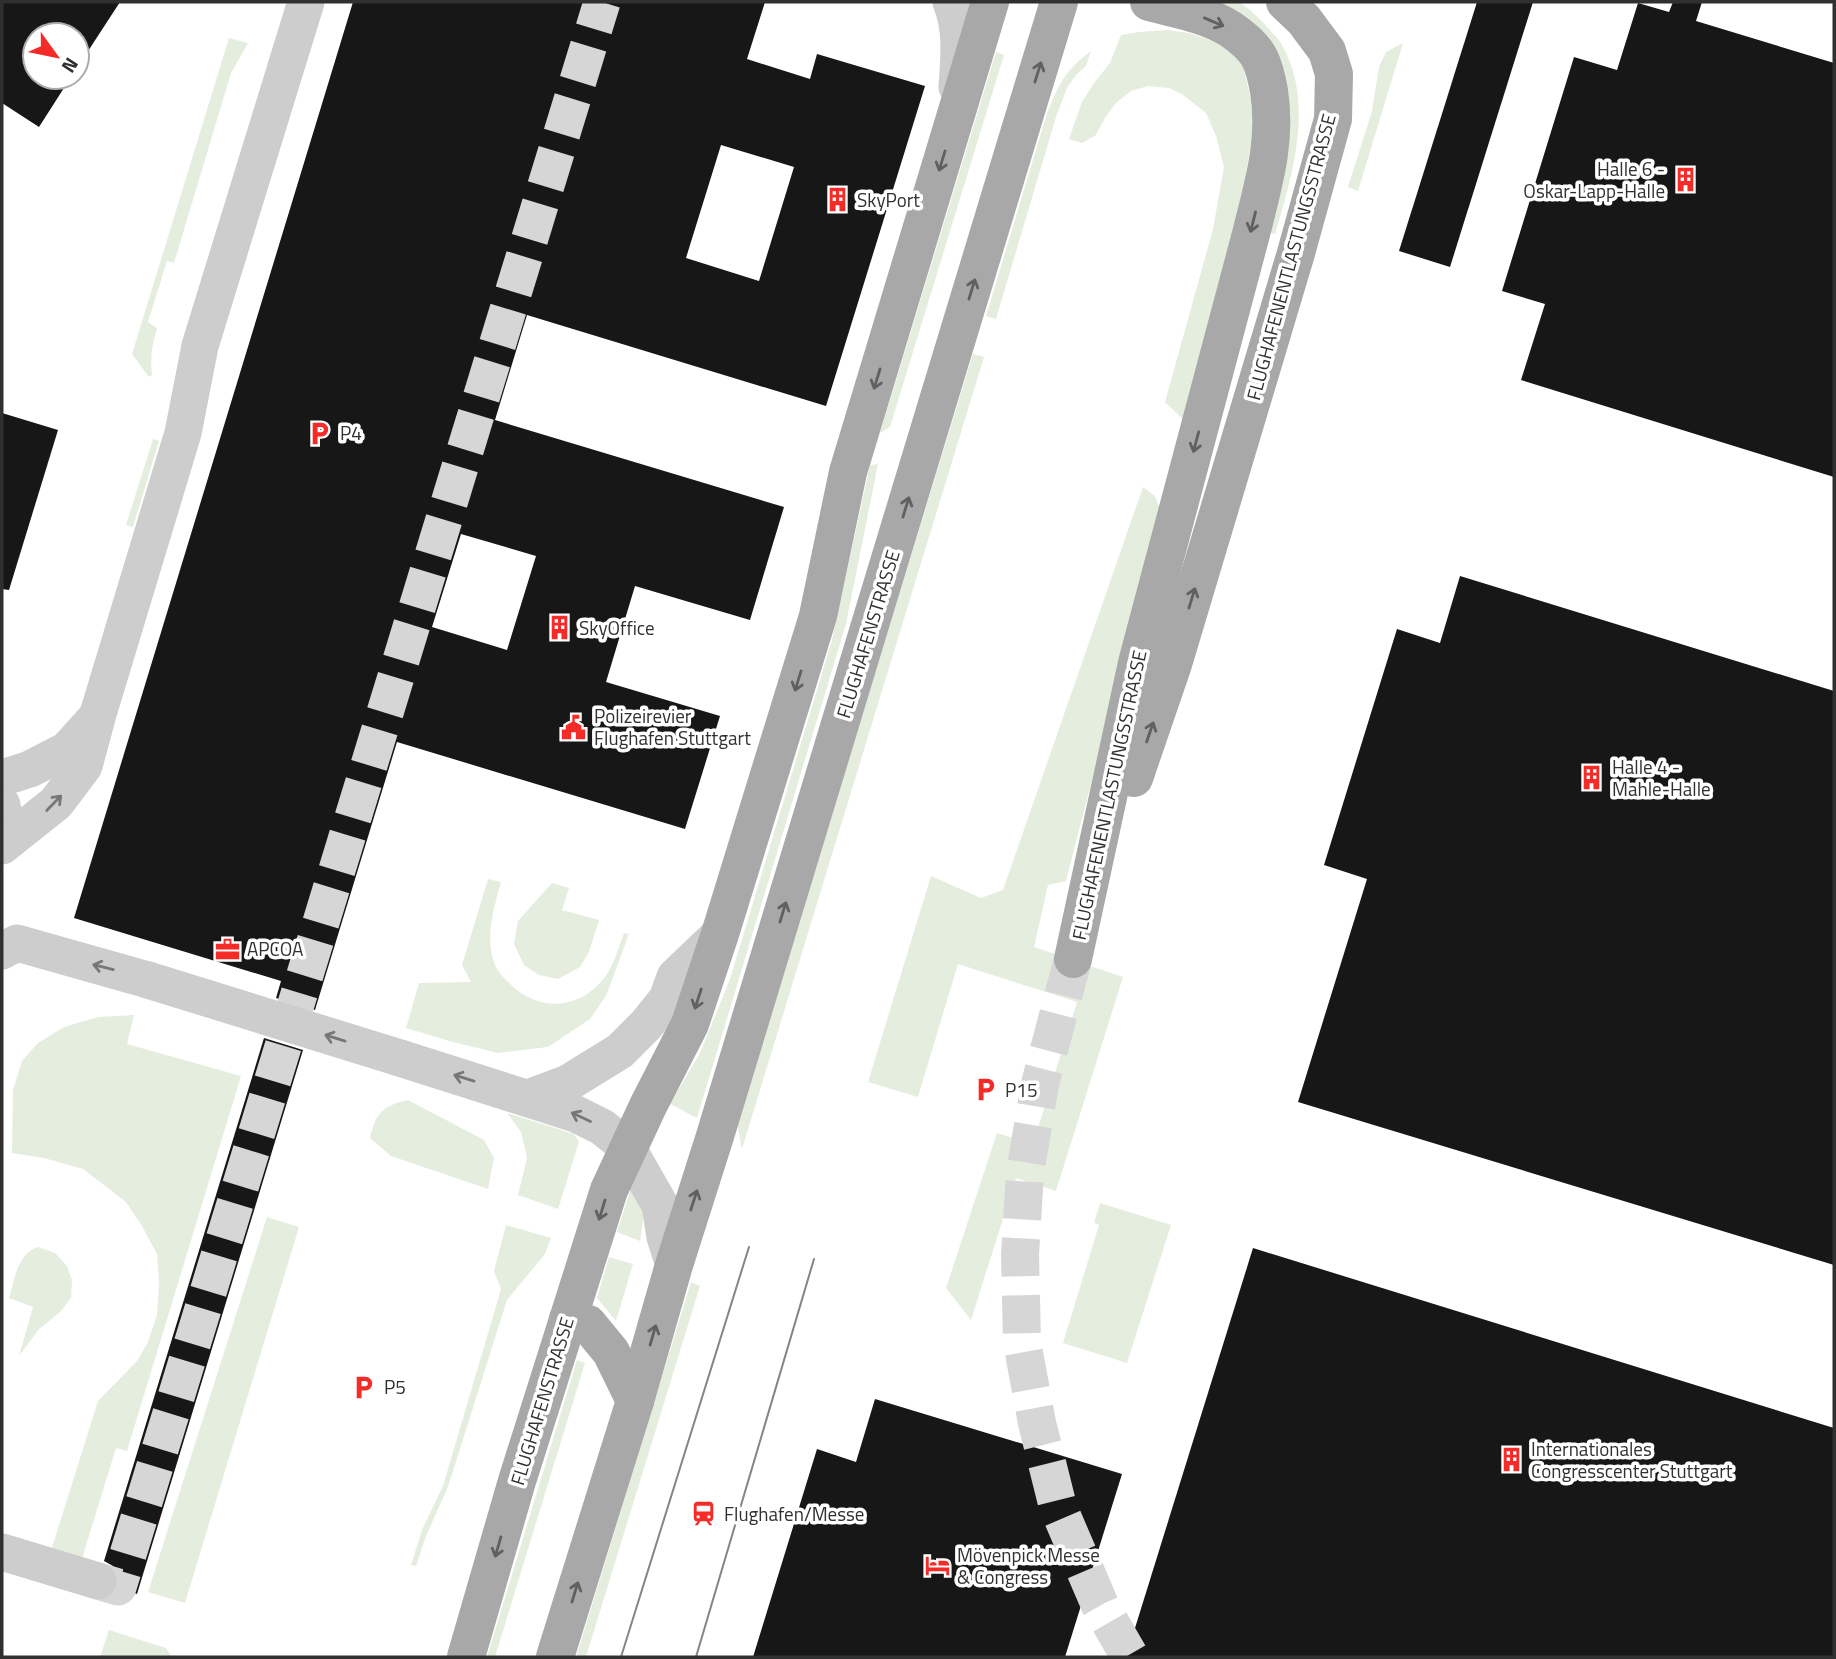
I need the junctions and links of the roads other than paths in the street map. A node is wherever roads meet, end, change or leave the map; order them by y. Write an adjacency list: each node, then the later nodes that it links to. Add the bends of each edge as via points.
1 (306, 2): 10 (street)
2 (324, 2): 10 (street, via 310,46)
3 (951, 2): 11 (street, via 960,46)
4 (990, 2): 11 (main road, FLUGHAFENSTRASSE)
5 (1059, 2): 23 (main road, FLUGHAFENSTRASSE, one-way to 5)
6 (1149, 2): 9 (main road, FLUGHAFENENTLASTUNGSSTRASSE, one-way to 9, via 1211,19 1247,43 1260,58 1267,79 1272,137 1251,234 1138,663 1073,959 1173,664 1296,253 1333,119 1334,74)
7 (1285, 2): 9 (main road, FLUGHAFENENTLASTUNGSSTRASSE)
8 (1324, 2): 9 (main road)
9 (1327, 51)
10 (280, 82): 12 (street, via 200,346 183,433)
11 (955, 115): 17 (main road, FLUGHAFENSTRASSE, one-way to 17, via 848,472 818,616)
12 (97, 717): 13 (street, via 67,750); 16 (street, one-way to 12, via 56,803 84,766)
13 (2, 778)
14 (2, 805): 15 (street)
15 (2, 839)
16 (2, 846)
17 (720, 934): 21 (street, via 675,977 667,999 620,1051 568,1083); 22 (main road, FLUGHAFENSTRASSE, one-way to 22, via 690,1024)
18 (2, 951): 19 (street, via 17,943)
19 (59, 954): 20 (street); 21 (street, one-way to 19, bridge)
20 (2, 978)
21 (528, 1098): 22 (street, one-way to 21, via 576,1114)
22 (627, 1147): 23 (street, via 660,1205); 24 (main road, FLUGHAFENSTRASSE, one-way to 24)
23 (674, 1265): 25 (main road, FLUGHAFENSTRASSE, one-way to 23)
24 (568, 1319): 25 (main road, via 588,1324 611,1352); 28 (main road, FLUGHAFENSTRASSE, one-way to 28)
25 (635, 1401): 29 (main road, FLUGHAFENSTRASSE, one-way to 25)
26 (2, 1552): 27 (street)
27 (98, 1581)
28 (466, 1657)
29 (555, 1657)

